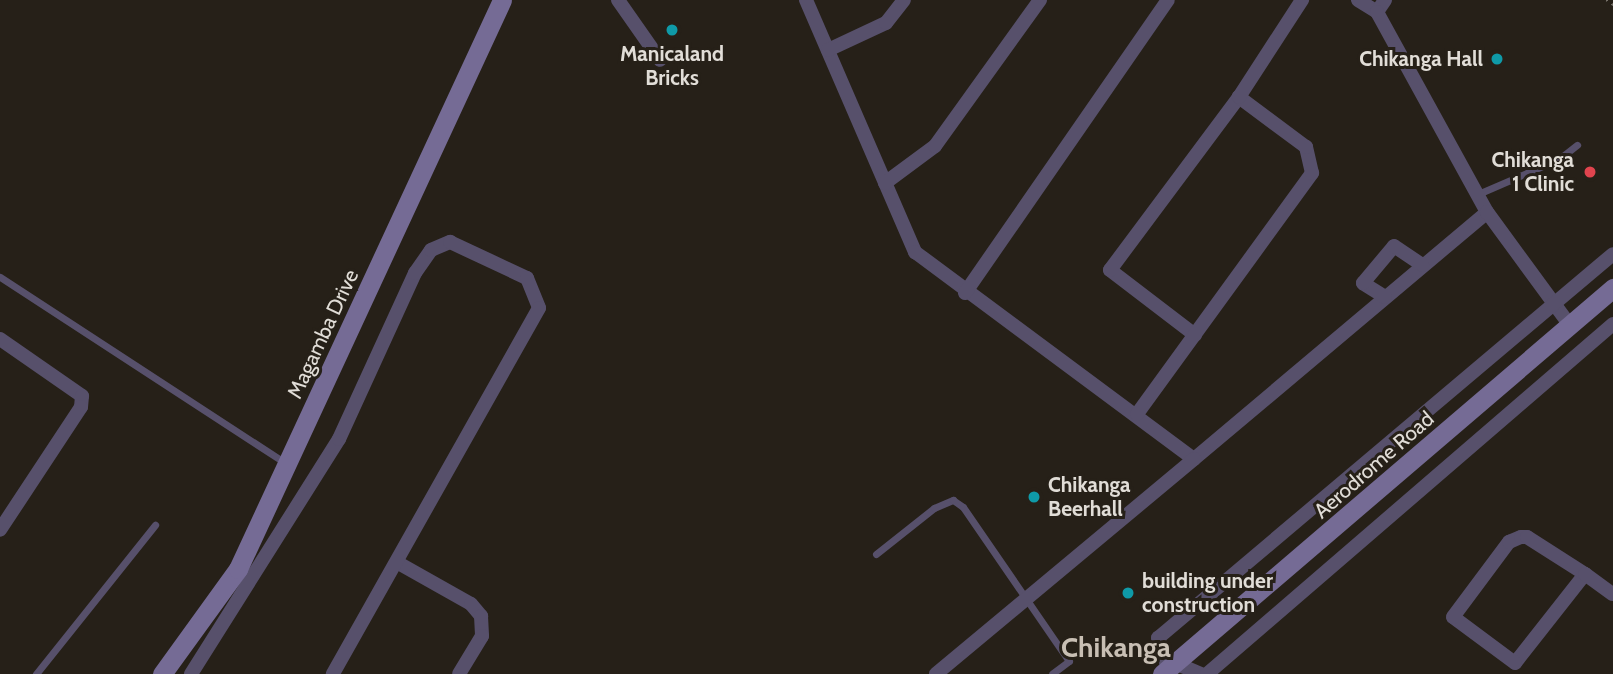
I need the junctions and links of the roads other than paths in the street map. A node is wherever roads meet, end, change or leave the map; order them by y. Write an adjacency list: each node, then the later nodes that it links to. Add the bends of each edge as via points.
1 (502, 0): 30 (street, Magamba Drive)
2 (618, 0): 11 (street)
3 (806, 0): 10 (street)
4 (904, 0): 10 (street, via 886,23)
5 (1040, 0): 14 (street, via 935,146)
6 (1168, 0): 21 (street)
7 (1302, 0): 12 (street)
8 (1358, 0): 9 (street)
9 (1381, 6): 15 (street)
10 (828, 50): 14 (street)
11 (660, 60)
12 (1239, 97): 26 (street, via 1306,148 1312,173); 26 (street, via 1110,270)
13 (1577, 145): 15 (lane, via 1559,159)
14 (885, 183): 21 (street, via 915,253)
15 (1477, 194): 16 (street)
16 (1487, 212): 18 (street); 23 (street)
17 (1613, 254): 23 (street)
18 (1422, 265): 22 (street); 22 (street, via 1394,246 1363,284)
19 (0, 277): 30 (lane)
20 (1613, 288): 24 (street, Aerodrome Road)
21 (965, 293): 28 (street)
22 (1384, 297): 29 (street)
23 (1551, 304): 24 (street); 38 (street, via 1158,638)
24 (1569, 324): 38 (street, Aerodrome Road)
25 (1613, 324): 47 (street)
26 (1195, 335): 28 (street)
27 (0, 339): 32 (street, via 82,396 81,407)
28 (1137, 414): 29 (street)
29 (1194, 459): 37 (street)
30 (289, 465): 40 (street, Magamba Drive, via 238,569)
31 (155, 525): 39 (lane)
32 (0, 530)
33 (876, 554): 37 (lane, via 953,500)
34 (400, 564): 41 (street, via 540,308 527,278 450,242 430,250 415,273 339,439); 42 (street); 43 (street, via 471,604 481,617 482,636)
35 (1585, 574): 35 (street, via 1527,537 1514,538 1453,617 1515,663); 36 (street)
36 (1613, 594)
37 (1026, 600): 44 (street); 45 (lane, via 1069,661)
38 (1168, 668): 46 (street)
39 (36, 674)
40 (162, 674)
41 (191, 674)
42 (334, 674)
43 (459, 674)
44 (936, 674)
45 (1052, 674)
46 (1201, 674)
47 (1207, 674)

